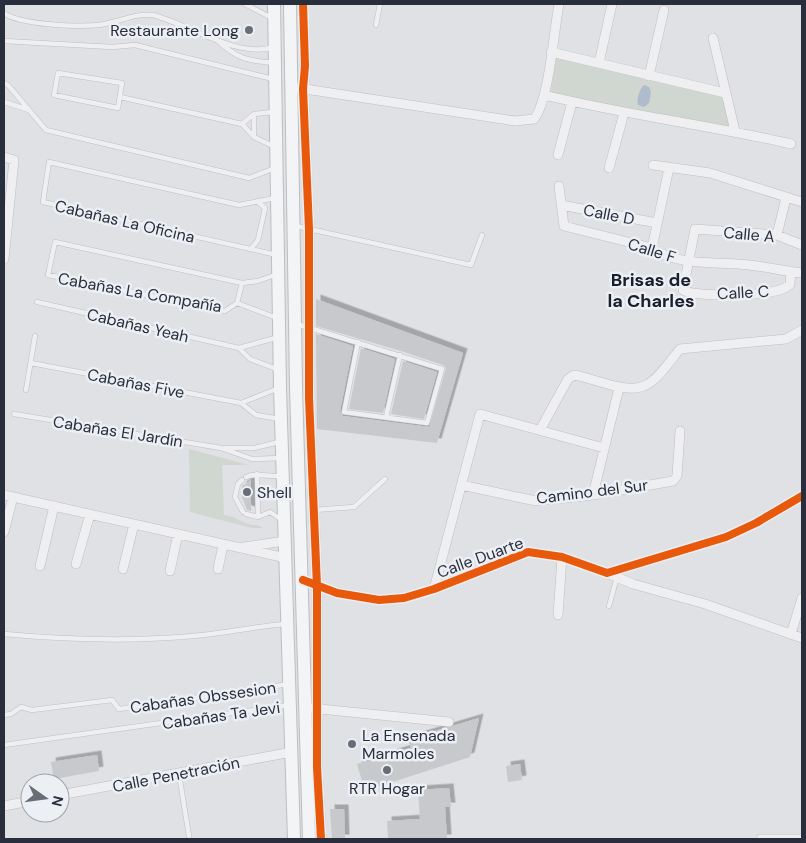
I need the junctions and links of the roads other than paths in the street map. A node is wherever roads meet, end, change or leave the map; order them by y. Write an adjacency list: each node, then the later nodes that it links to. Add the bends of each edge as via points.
1 (245, 4): 10 (lane)
2 (274, 4): 10 (main road)
3 (290, 4): 22 (main road)
4 (303, 4): 22 (street, via 305,66)
5 (380, 4): 11 (lane)
6 (559, 4): 16 (street)
7 (612, 4): 18 (street)
8 (664, 10): 19 (street)
9 (4, 13): 13 (lane, via 27,22 94,25 153,15)
10 (275, 19): 15 (main road)
11 (376, 25)
12 (713, 38): 23 (street)
13 (216, 39): 15 (lane, via 262,51); 17 (lane, via 232,54 258,62)
14 (4, 41): 20 (lane, via 112,48 136,45)
15 (275, 47): 17 (main road)
16 (551, 52): 18 (street); 24 (street)
17 (276, 63): 20 (main road)
18 (600, 63): 19 (street)
19 (649, 76): 23 (street)
20 (276, 80): 29 (main road)
21 (4, 83): 28 (lane)
22 (298, 88): 24 (street, via 516,121 534,119 540,112); 50 (main road); 51 (street)
23 (725, 93): 33 (street)
24 (544, 95): 27 (street)
25 (120, 97): 25 (lane, via 122,83 58,73 54,95 118,108); 32 (lane)
26 (4, 102): 28 (lane)
27 (572, 102): 31 (street); 37 (street)
28 (30, 110): 40 (lane, via 46,130 249,178)
29 (277, 112): 30 (lane); 36 (main road)
30 (254, 114): 32 (lane); 34 (lane)
31 (624, 114): 33 (street); 41 (street)
32 (242, 124): 34 (lane)
33 (735, 131): 35 (street)
34 (254, 137): 36 (lane)
35 (791, 144)
36 (278, 148): 40 (main road)
37 (558, 155)
38 (4, 157): 58 (street, via 14,160)
39 (653, 165): 42 (street)
40 (278, 166): 44 (main road)
41 (609, 168)
42 (669, 168): 45 (street, via 710,173); 49 (street)
43 (558, 186): 48 (street)
44 (279, 197): 47 (lane, Cabañas La Oficina); 57 (main road)
45 (786, 198): 46 (street); 53 (street)
46 (802, 202)
47 (259, 203): 56 (lane, via 265,208 258,240); 56 (lane, Cabañas La Oficina, via 239,206 49,162 43,202)
48 (561, 205): 49 (street, Calle D); 55 (street, Calle F, via 564,226)
49 (657, 223): 55 (street)
50 (295, 226): 51 (lane); 67 (main road)
51 (309, 229): 52 (lane, via 471,265); 68 (street)
52 (482, 235)
53 (777, 235): 54 (street, Calle A); 59 (street, Calle A, via 695,230)
54 (802, 245)
55 (652, 248): 59 (street, Calle F, via 659,253)
56 (251, 249): 57 (lane, Cabañas La Oficina)
57 (279, 256): 62 (main road)
58 (4, 259)
59 (688, 260): 60 (street, Calle F); 60 (street, Calle C, via 682,290 713,294 783,290 790,284)
60 (791, 271): 61 (street, Calle F)
61 (802, 272)
62 (279, 274): 63 (lane, Cabañas La Compañía); 66 (main road)
63 (242, 283): 65 (lane); 65 (lane, Cabañas La Compañía, via 55,242 48,275 224,311)
64 (37, 302): 73 (lane, Cabañas Yeah)
65 (237, 303): 66 (lane, Cabañas La Compañía)
66 (280, 320): 71 (main road)
67 (295, 323): 68 (lane); 126 (main road)
68 (308, 327): 72 (lane); 107 (street)
69 (802, 330): 78 (street, via 786,339 680,349 664,370 644,386)
70 (36, 336): 75 (lane)
71 (280, 337): 73 (lane, Cabañas Yeah); 76 (main road)
72 (358, 342): 74 (lane); 82 (lane, via 344,412)
73 (239, 348): 76 (lane, Cabañas Yeah, via 250,359)
74 (400, 355): 82 (lane); 82 (lane, via 442,369 427,423)
75 (31, 363): 79 (lane); 80 (lane, Cabañas Five)
76 (280, 370): 77 (main road)
77 (280, 388): 80 (lane); 83 (main road)
78 (619, 388): 84 (street, via 574,375 568,379); 88 (street)
79 (26, 390)
80 (241, 403): 83 (lane, Cabañas Five, via 256,415)
81 (14, 414): 87 (lane, Cabañas El Jardín)
82 (386, 417)
83 (282, 419): 86 (main road)
84 (540, 430): 88 (street); 93 (street, via 480,414)
85 (680, 431): 97 (street, Camino del Sur, via 675,479)
86 (282, 442): 87 (lane, Cabañas El Jardín, via 254,448); 89 (main road)
87 (221, 448): 89 (lane, Cabañas El Jardín, via 252,458)
88 (604, 448): 97 (street)
89 (283, 458): 91 (main road)
90 (257, 474): 91 (lane, via 267,477); 94 (lane); 102 (lane, via 244,478)
91 (284, 475): 110 (main road)
92 (385, 479): 107 (lane, via 354,507)
93 (461, 485): 97 (street, Camino del Sur, via 536,501); 128 (street)
94 (257, 486): 95 (lane); 99 (lane)
95 (251, 487)
96 (4, 495): 101 (street)
97 (593, 495)
98 (251, 496): 99 (lane)
99 (258, 496): 104 (lane)
100 (802, 496): 124 (street, via 726,537)
101 (13, 497): 105 (street); 112 (street)
102 (235, 497): 103 (lane); 109 (lane, via 244,513)
103 (242, 497)
104 (258, 505): 106 (lane); 109 (lane)
105 (54, 506): 108 (street); 120 (street)
106 (251, 506)
107 (312, 510): 127 (street)
108 (90, 514): 111 (street); 119 (street)
109 (258, 517): 110 (lane, via 270,512)
110 (285, 522): 114 (main road)
111 (134, 524): 113 (street); 121 (street)
112 (4, 532)
113 (178, 534): 115 (street); 123 (street)
114 (285, 541): 116 (street); 117 (main road)
115 (223, 545): 116 (street); 122 (street)
116 (238, 548): 117 (street)
117 (286, 558): 132 (main road)
118 (562, 558): 124 (street, Calle Duarte); 128 (street, Calle Duarte, via 528,552); 131 (street)
119 (76, 564)
120 (40, 566)
121 (123, 569)
122 (218, 569)
123 (170, 571)
124 (607, 573): 125 (street, Calle Duarte)
125 (617, 577): 130 (lane); 134 (street, Calle Duarte)
126 (303, 580): 127 (street, Calle Duarte); 138 (main road)
127 (317, 586): 128 (street, Calle Duarte, via 379,600 404,598); 138 (street)
128 (434, 589)
129 (802, 598): 134 (street)
130 (609, 606)
131 (558, 615)
132 (288, 624): 133 (lane, via 203,635 136,638); 136 (main road)
133 (4, 634)
134 (791, 634): 135 (street, Calle Duarte)
135 (802, 638)
136 (290, 684): 137 (main road); 139 (lane, Cabañas Obssesion, via 119,709 112,700 32,710 21,707)
137 (291, 705): 141 (lane, Cabañas Ta Jevi); 142 (main road)
138 (312, 708): 140 (street); 149 (main road); 150 (street)
139 (4, 715)
140 (449, 722)
141 (4, 745)
142 (292, 752): 143 (street, Calle Penetración); 148 (main road)
143 (180, 774): 144 (street, Calle Penetración); 147 (lane)
144 (70, 794)
145 (20, 803): 146 (street)
146 (4, 806)
147 (188, 836)
148 (294, 839)
149 (309, 839)
150 (320, 839)
151 (761, 839): 152 (street)
152 (802, 839)

